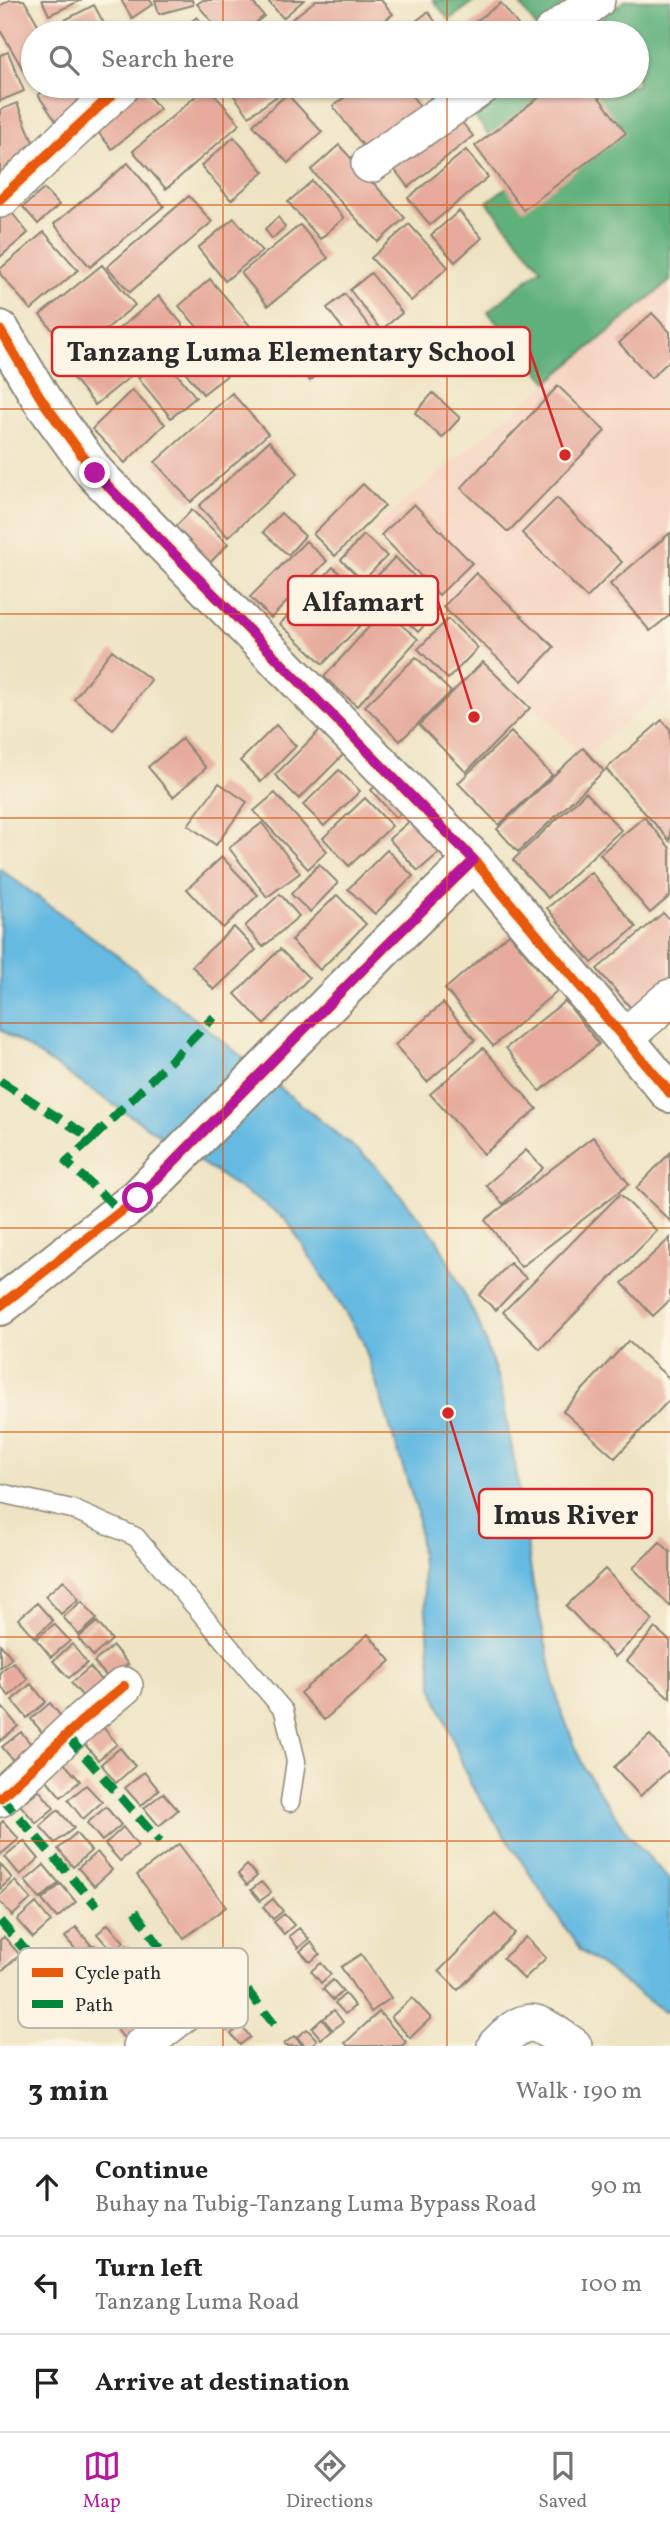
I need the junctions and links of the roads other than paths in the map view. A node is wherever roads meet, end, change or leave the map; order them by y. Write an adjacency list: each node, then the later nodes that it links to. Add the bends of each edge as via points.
1 (596, 0): 2 (street)
2 (568, 21)
3 (108, 98): 6 (street)
4 (465, 98): 5 (street)
5 (370, 164)
6 (0, 199)
7 (0, 330): 8 (street, via 42,400 95,473)
8 (474, 860): 10 (street); 12 (street, via 122,1212)
9 (670, 998): 10 (street)
10 (624, 1038): 11 (street)
11 (670, 1093)
12 (0, 1306)
13 (0, 1493): 16 (lane, via 72,1509 136,1537 285,1711 296,1760)
14 (124, 1686): 15 (street)
15 (0, 1798)
16 (290, 1802)
17 (165, 2028): 18 (street)
18 (142, 2046)
19 (496, 2046): 20 (street, via 525,2022 539,2024)
20 (573, 2046)

